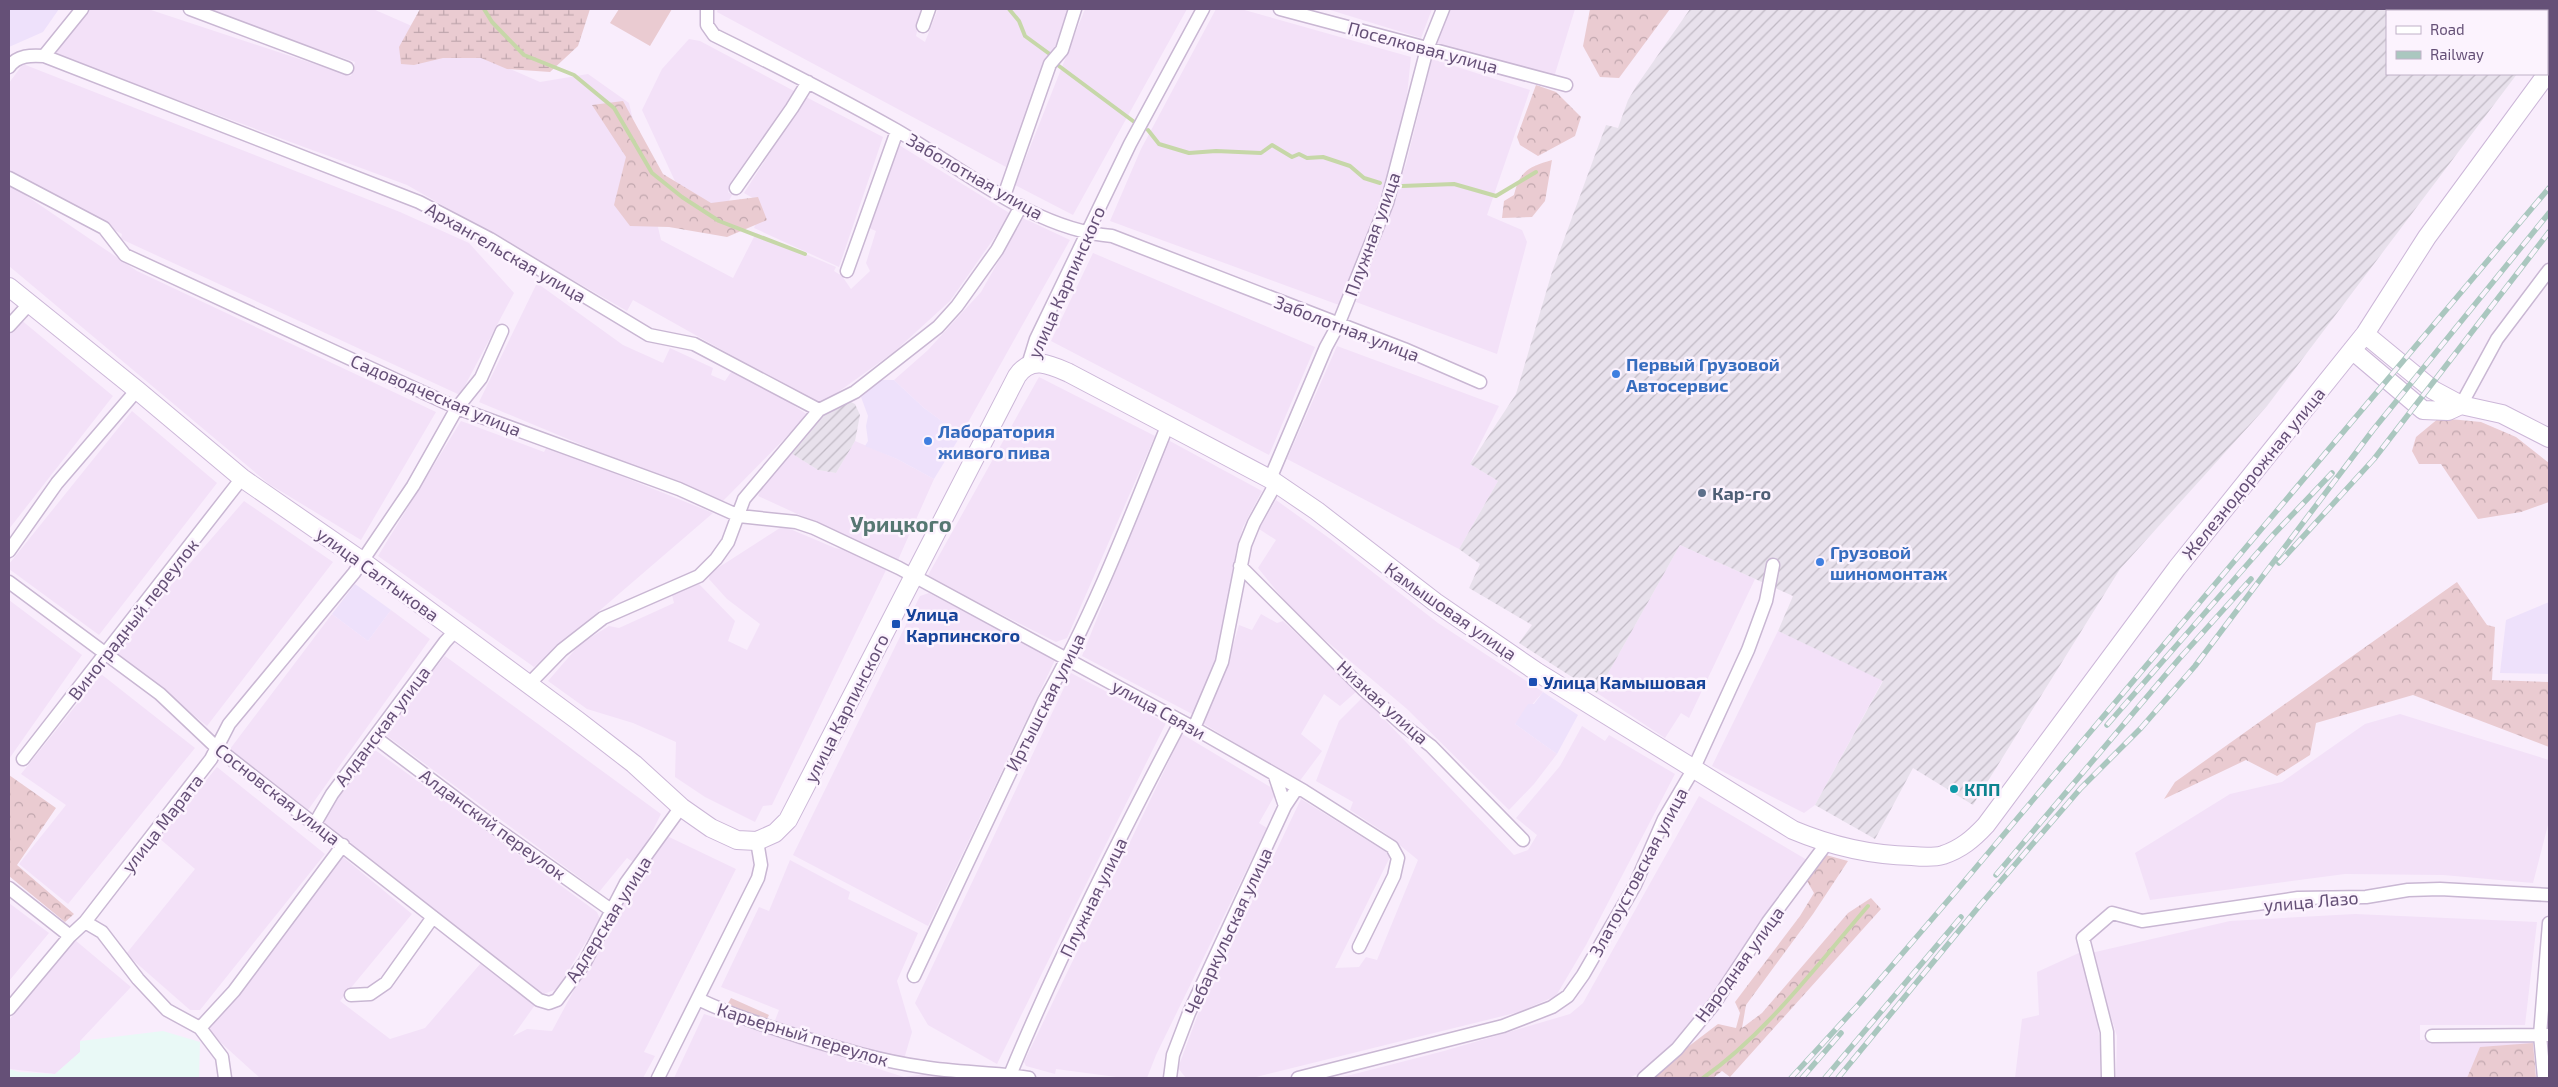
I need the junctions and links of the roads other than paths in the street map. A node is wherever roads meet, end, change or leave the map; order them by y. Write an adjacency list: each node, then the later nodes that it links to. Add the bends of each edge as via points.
1 (82, 9): 12 (street)
2 (190, 9): 14 (street)
3 (707, 9): 16 (street, Заболотная улица, via 707,25 714,35)
4 (929, 9): 10 (street)
5 (1075, 9): 21 (street, via 1062,50 1050,64)
6 (1203, 9): 23 (street, улица Карпинского, via 1130,144)
7 (1280, 9): 9 (street, Поселковая улица)
8 (1443, 9): 11 (street, Плужная улица)
9 (1318, 14): 11 (street, Поселковая улица)
10 (923, 26)
11 (1427, 49): 17 (street, Поселковая улица); 28 (street, Плужная улица, via 1387,203)
12 (44, 56): 13 (street, via 29,55 12,62); 38 (street, Архангельская улица, via 419,202 490,238 648,335 694,344)
13 (9, 67)
14 (347, 68)
15 (2546, 75): 31 (main road, Железнодорожная улица, via 2427,237)
16 (808, 82): 18 (street, Заболотная улица); 20 (street)
17 (1566, 85)
18 (897, 130): 21 (street, Заболотная улица); 25 (street)
19 (9, 178): 37 (street, Садоводческая улица, via 104,228 125,255)
20 (736, 188)
21 (1004, 196): 22 (street, Заболотная улица)
22 (1021, 206): 23 (street, Заболотная улица); 38 (street, via 997,250 938,327 855,392)
23 (1087, 234): 28 (street, Заболотная улица, via 1112,236); 33 (street, улица Карпинского, via 1036,339)
24 (2549, 270): 36 (street, via 2497,339)
25 (847, 271)
26 (9, 287): 27 (main road, улица Салтыкова)
27 (30, 303): 29 (street); 35 (main road, улица Салтыкова)
28 (1338, 325): 34 (street, Заболотная улица); 42 (street, Плужная улица, via 1326,347)
29 (9, 326)
30 (502, 331): 37 (street, улица Марата, via 480,378)
31 (2365, 334): 32 (main road, Железнодорожная улица); 36 (main road, via 2433,390)
32 (2352, 350): 36 (main road, via 2423,410 2448,411); 69 (main road, Железнодорожная улица, via 2177,568 1986,825 1962,847)
33 (1028, 364): 39 (main road, Камышовая улица, via 1040,362 1051,365); 48 (main road, улица Карпинского, via 1017,376)
34 (1480, 382)
35 (137, 390): 41 (main road, улица Салтыкова); 44 (street, via 57,483)
36 (2461, 405): 40 (main road, via 2502,414)
37 (457, 408): 43 (street, Садоводческая улица, via 679,489); 45 (street, улица Марата, via 413,486)
38 (819, 410): 43 (street, via 744,499)
39 (1168, 424): 42 (main road, Камышовая улица); 52 (street, Иртышская улица, via 1097,598)
40 (2549, 438)
41 (242, 478): 45 (main road, улица Салтыкова); 51 (street, Виноградный переулок)
42 (1273, 481): 47 (street, Плужная улица, via 1254,523); 59 (main road, Камышовая улица, via 1484,636)
43 (738, 516): 48 (street, Садоводческая улица, via 796,522 814,528); 53 (street, via 728,542 699,576 604,618 562,650)
44 (9, 551)
45 (362, 561): 50 (main road, улица Салтыкова); 57 (street, улица Марата, via 229,724)
46 (1773, 565): 59 (street, Златоустовская улица, via 1766,601 1748,650)
47 (1240, 566): 55 (street, Плужная улица, via 1228,641); 65 (street, Низкая улица, via 1364,690 1431,746)
48 (913, 576): 52 (street, улица Связи); 66 (main road, улица Карпинского, via 793,812 782,828)
49 (9, 582): 51 (street, Сосновская улица)
50 (455, 631): 53 (main road, улица Салтыкова); 56 (street, Алданская улица)
51 (106, 656): 57 (street, Сосновская улица, via 160,694); 58 (street, Виноградный переулок)
52 (1068, 658): 54 (street, улица Связи); 78 (street, Иртышская улица, via 1044,701)
53 (528, 685): 63 (main road, улица Салтыкова, via 634,764)
54 (1181, 721): 55 (street, улица Связи); 86 (street, Плужная улица, via 1030,1026)
55 (1194, 728): 60 (street, улица Связи)
56 (376, 738): 64 (street, Алданская улица, via 332,794); 72 (street, Алданский переулок)
57 (217, 748): 64 (street, Сосновская улица); 74 (street, улица Марата, via 212,760)
58 (23, 760)
59 (1693, 770): 67 (main road, Камышовая улица, via 1793,830); 91 (street, Златоустовская улица, via 1664,819 1635,885 1568,996 1552,1008 1503,1026)
60 (1275, 776): 61 (street, улица Связи); 62 (street)
61 (1297, 788): 62 (street, Чебаркульская улица); 77 (street, улица Связи, via 1384,840 1397,854 1394,876)
62 (1286, 806): 90 (street, Чебаркульская улица, via 1189,1013 1173,1055)
63 (681, 807): 66 (main road, улица Салтыкова, via 720,833); 72 (street, Адлерская улица)
64 (314, 825): 68 (street, Сосновская улица)
65 (1523, 840)
66 (757, 842): 80 (street, via 761,865 758,878)
67 (1827, 843): 69 (main road, Камышовая улица, via 1894,856); 92 (street, Народная улица, via 1768,922 1714,1004 1678,1050)
68 (343, 845): 73 (street, Сосновская улица); 83 (street, via 234,991)
69 (1938, 856)
70 (9, 888): 76 (street)
71 (2549, 895): 93 (street, улица Лазо, via 2440,889 2366,897 2298,898 2142,921 2112,913 2083,938 2106,1032)
72 (610, 910): 81 (street, Адлерская улица, via 585,962 557,1000)
73 (433, 917): 79 (street, via 386,983 370,994); 81 (street, Сосновская улица, via 539,1000)
74 (85, 922): 76 (street, улица Марата); 83 (street, via 102,932 132,973 166,1010)
75 (2549, 923): 84 (street)
76 (70, 936): 82 (street, улица Марата)
77 (1359, 947)
78 (914, 976)
79 (351, 995)
80 (698, 999): 86 (street, Карьерный переулок, via 780,1031 870,1058 924,1068); 88 (street)
81 (549, 1003)
82 (9, 1009)
83 (200, 1028): 87 (street, via 222,1057)
84 (2545, 1035): 85 (street); 94 (street)
85 (2432, 1036)
86 (1010, 1075): 89 (street, Карьерный переулок)
87 (225, 1078)
88 (658, 1078)
89 (1029, 1078)
90 (1170, 1078)
91 (1298, 1078)
92 (1644, 1078)
93 (2108, 1078)
94 (2544, 1078)

